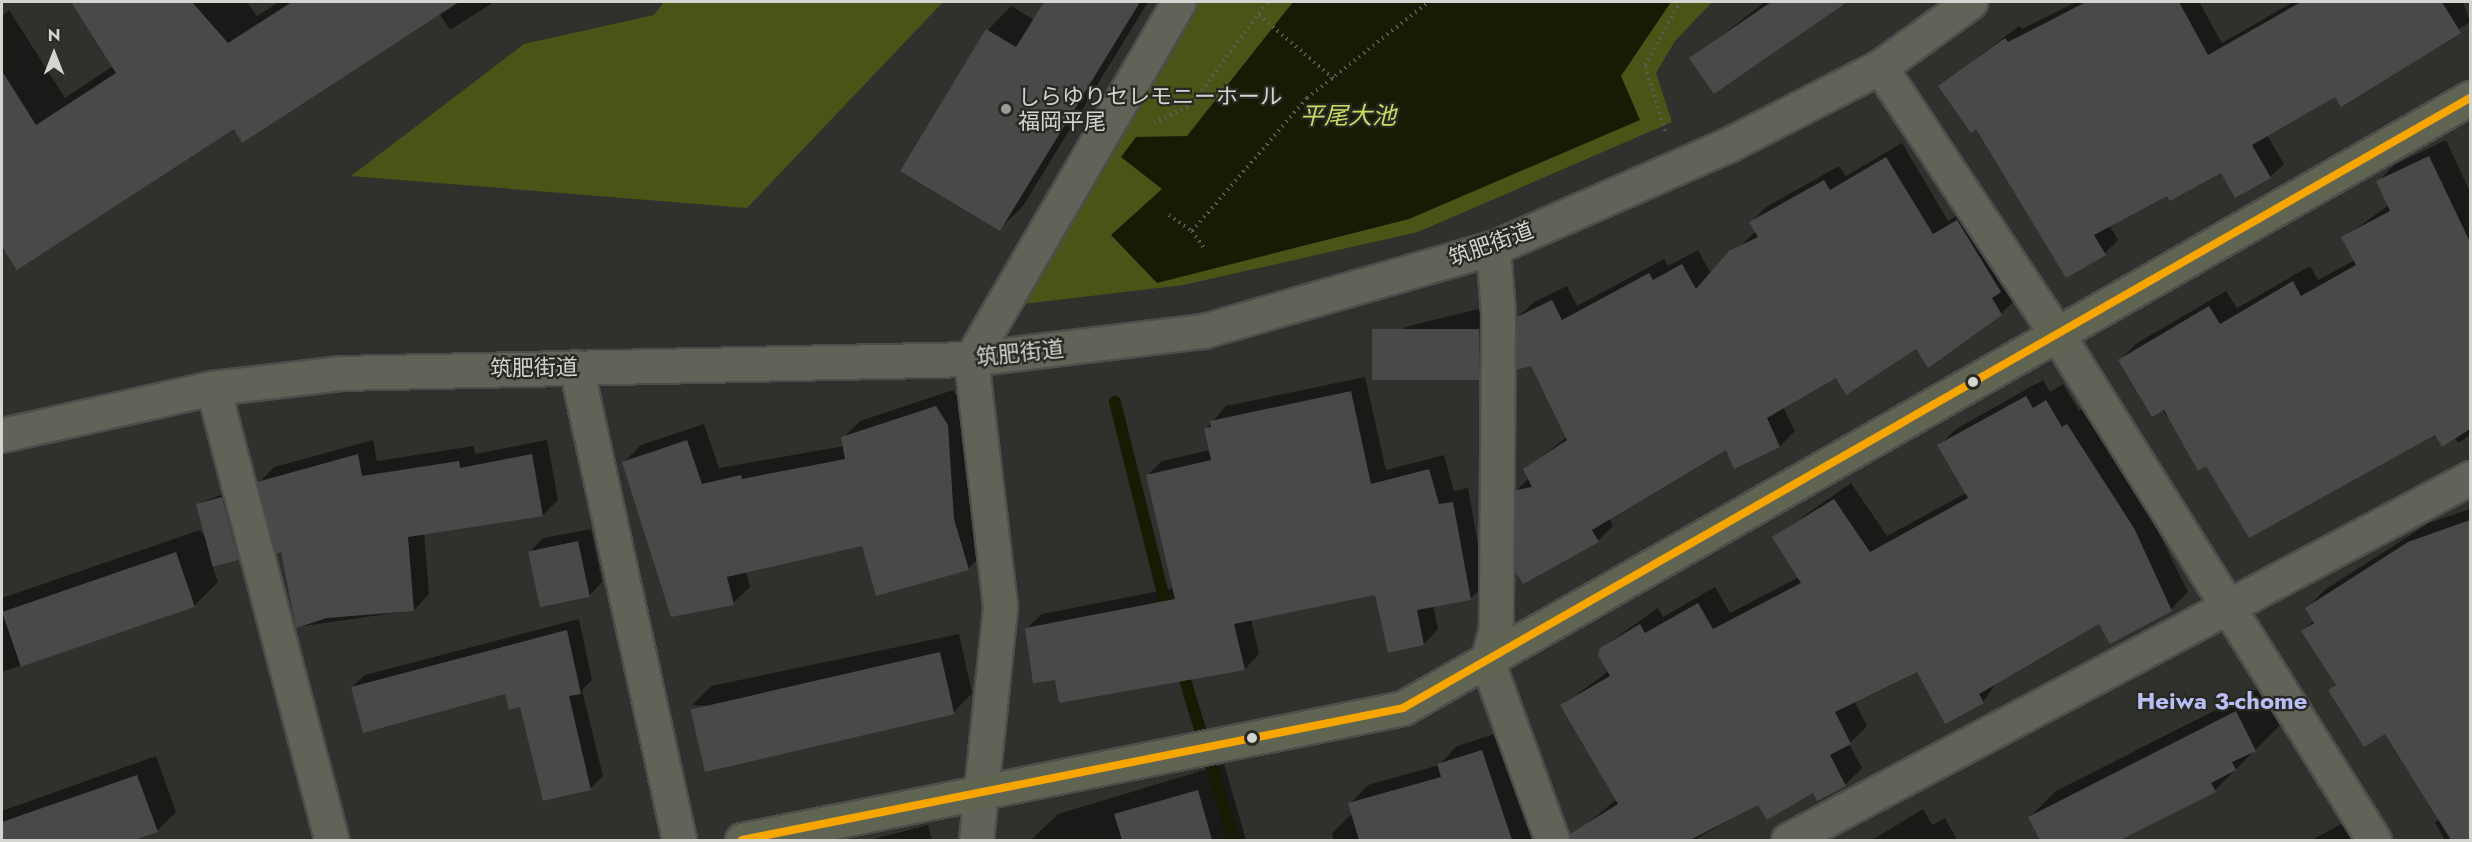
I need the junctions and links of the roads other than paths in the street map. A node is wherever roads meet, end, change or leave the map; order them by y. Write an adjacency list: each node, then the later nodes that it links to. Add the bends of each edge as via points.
1 (1179, 2): 7 (street)
2 (1970, 2): 3 (street, 筑肥街道)
3 (1880, 67): 5 (street, 筑肥街道, via 1728,145); 6 (street)
4 (2470, 98): 6 (main road)
5 (1493, 248): 7 (street, 筑肥街道, via 1203,332); 13 (street, 筑肥街道, via 1498,313 1496,629)
6 (2057, 334): 12 (street); 13 (main road)
7 (971, 359): 8 (street, 筑肥街道); 14 (street, via 1000,606)
8 (576, 367): 9 (street, 筑肥街道, via 340,373); 16 (street)
9 (213, 388): 10 (street, 筑肥街道); 15 (street)
10 (2, 435)
11 (2470, 478): 12 (street)
12 (2227, 604): 20 (street); 21 (street)
13 (1487, 661): 14 (main road, via 1403,708); 19 (street)
14 (982, 789): 17 (main road); 18 (street)
15 (332, 840)
16 (679, 840)
17 (742, 840)
18 (976, 840)
19 (1552, 840)
20 (1788, 840)
21 (2374, 840)

